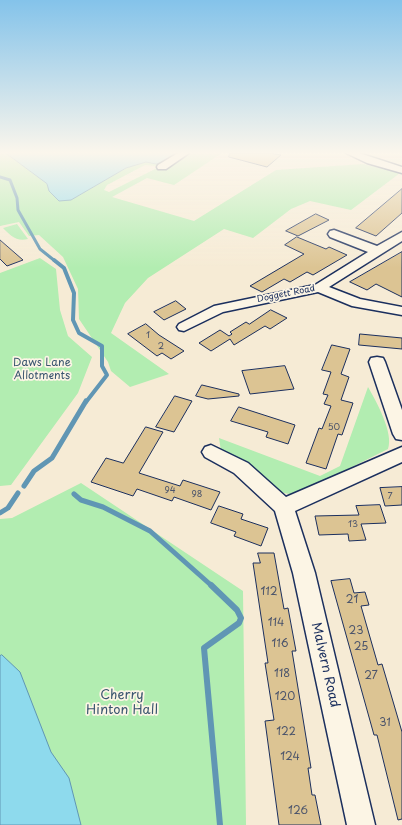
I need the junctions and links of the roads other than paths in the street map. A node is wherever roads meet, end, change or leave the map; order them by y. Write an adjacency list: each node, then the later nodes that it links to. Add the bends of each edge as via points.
1 (334, 234): 3 (street)
2 (402, 236): 3 (street, Doggett Road)
3 (377, 251): 4 (street, Doggett Road)
4 (319, 288): 5 (street, via 357,303); 6 (street, Doggett Road, via 219,309)
5 (402, 311)
6 (184, 327)
7 (377, 362): 8 (street)
8 (402, 434)
9 (211, 452): 11 (street, via 241,468)
10 (402, 454): 11 (street)
11 (284, 507): 12 (street, Malvern Road, via 302,564)
12 (361, 825)

